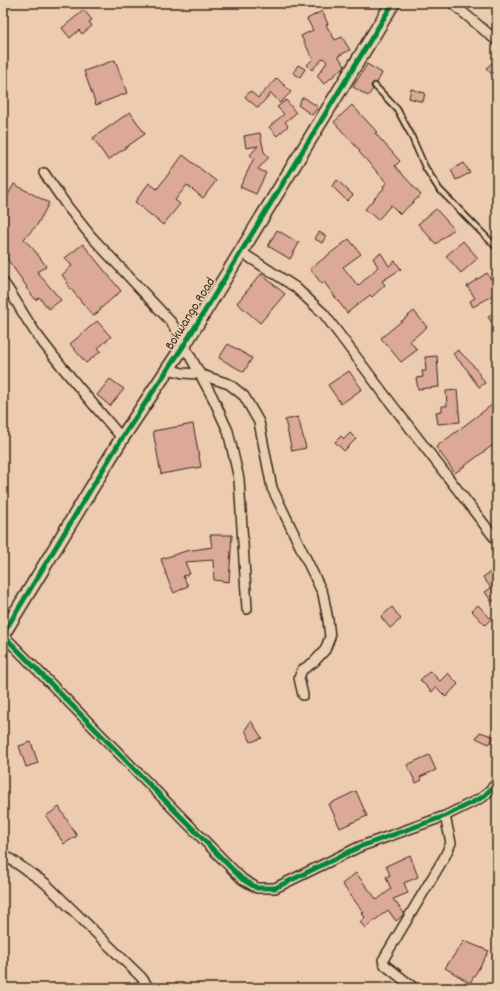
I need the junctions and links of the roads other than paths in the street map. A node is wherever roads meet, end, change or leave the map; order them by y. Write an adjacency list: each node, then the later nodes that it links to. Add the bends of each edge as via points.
1 (393, 3): 7 (street, Bokwango Road, via 355,70)
2 (452, 3): 3 (street)
3 (497, 41)
4 (375, 86): 6 (lane, via 397,109 425,167 439,189)
5 (44, 173): 9 (street, via 90,235 170,322)
6 (497, 248)
7 (240, 252): 9 (street, Bokwango Road); 13 (street, via 294,288 324,314)
8 (3, 282): 12 (street, via 37,334)
9 (184, 345): 10 (street, Bokwango Road); 11 (street)
10 (168, 369): 11 (street); 12 (street, Bokwango Road)
11 (199, 374): 14 (street, via 228,431 239,479); 16 (street, via 229,384 244,396 259,422 272,488 323,594 330,637 326,650 302,670 299,678)
12 (122, 438): 15 (street, Bokwango Road)
13 (497, 540)
14 (247, 609)
15 (3, 635): 18 (street, via 242,879 257,888 275,888 359,848)
16 (303, 696)
17 (497, 784): 18 (street, via 483,796)
18 (445, 816): 21 (street, via 451,843 383,960)
19 (3, 854): 20 (street, via 45,883 142,978)
20 (149, 988)
21 (414, 988)

